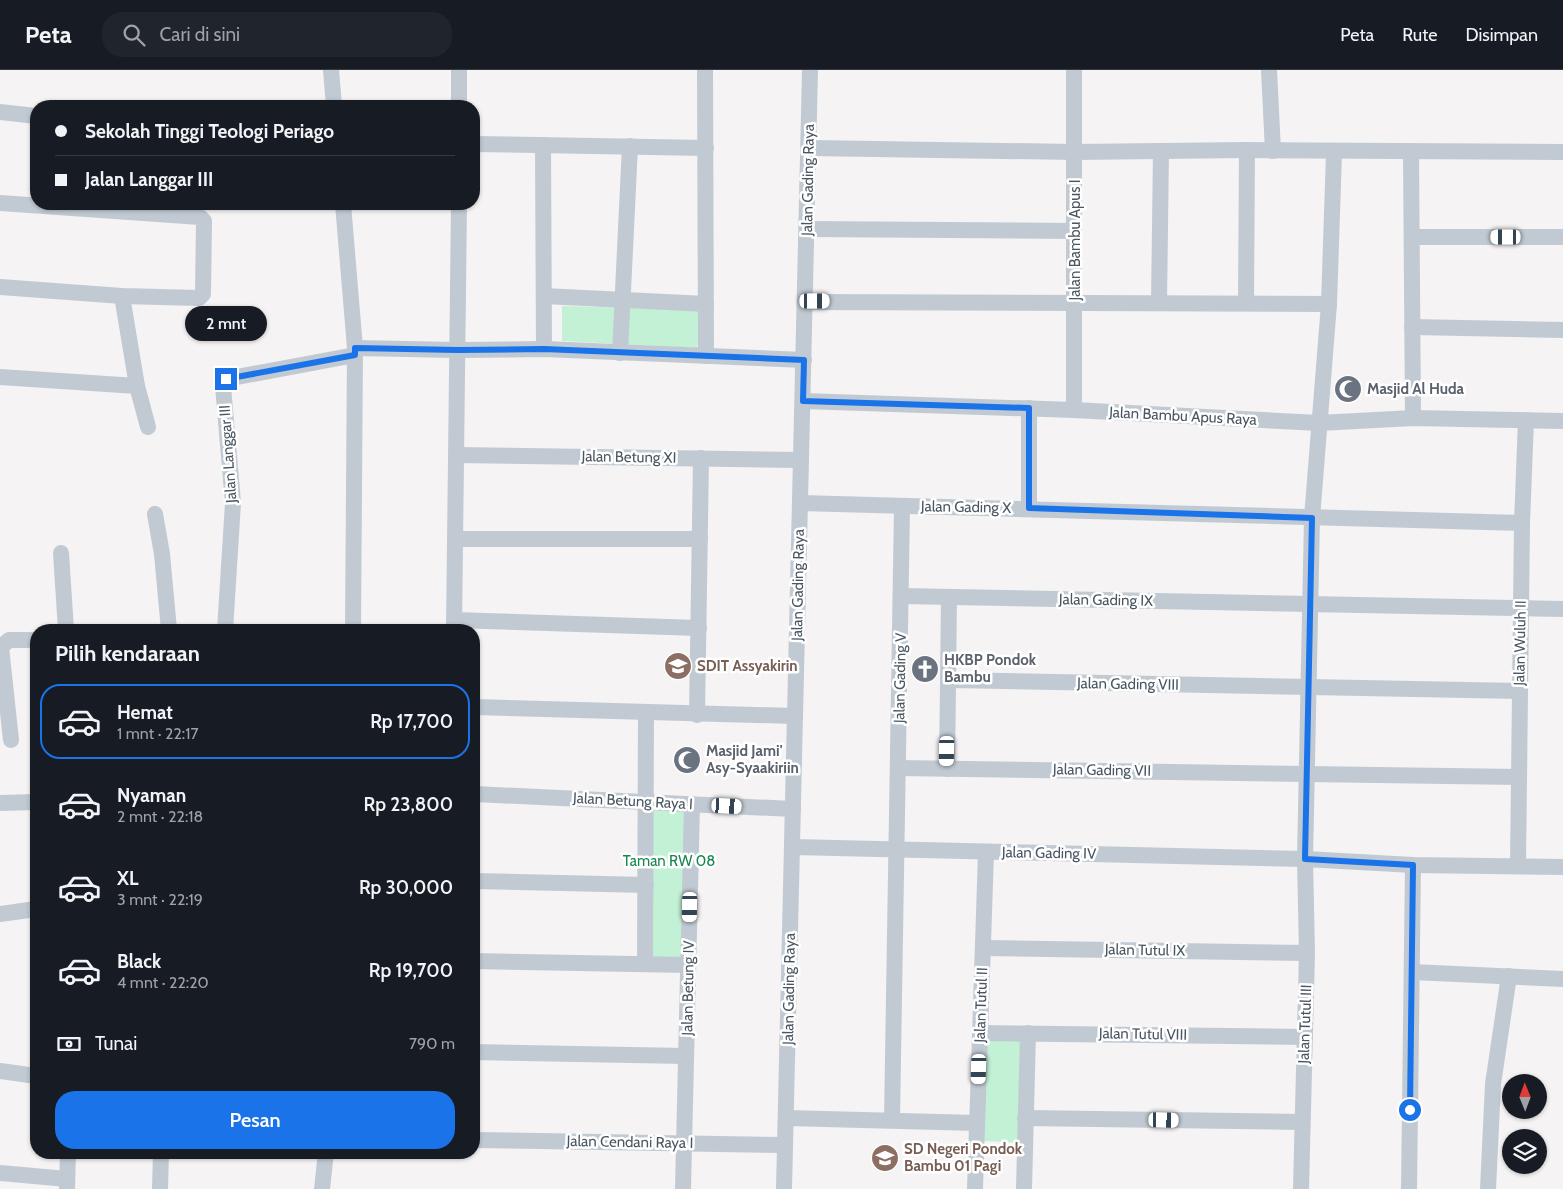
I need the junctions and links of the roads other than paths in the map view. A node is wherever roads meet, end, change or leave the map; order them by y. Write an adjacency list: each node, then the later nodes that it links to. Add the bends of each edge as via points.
1 (331, 70): 7 (street)
2 (459, 70): 8 (street)
3 (705, 70): 14 (street)
4 (810, 70): 15 (street, Jalan Gading Raya)
5 (1074, 70): 18 (street, Jalan Bambu Apus I)
6 (1269, 70): 17 (street)
7 (334, 100)
8 (459, 100)
9 (0, 112): 10 (street)
10 (30, 115)
11 (480, 144): 12 (street)
12 (543, 145): 13 (street); 34 (street)
13 (630, 146): 14 (street); 35 (street)
14 (706, 148): 40 (street)
15 (808, 148): 18 (street); 28 (street, Jalan Gading Raya)
16 (1247, 150): 17 (street); 19 (street); 39 (street)
17 (1273, 151): 21 (street)
18 (1075, 152): 19 (street); 29 (street, Jalan Bambu Apus I)
19 (1161, 152): 38 (street)
20 (1563, 152): 22 (street)
21 (1334, 153): 22 (street); 41 (street, Jalan Tutul III)
22 (1411, 153): 30 (street)
23 (0, 203): 24 (street)
24 (30, 205)
25 (89, 210): 33 (street, via 203,219 202,296)
26 (343, 210): 46 (street)
27 (459, 210): 45 (street)
28 (807, 229): 29 (street); 36 (street, Jalan Gading Raya)
29 (1074, 231): 37 (street, Jalan Bambu Apus I)
30 (1412, 237): 31 (street); 42 (street)
31 (1563, 238)
32 (0, 286): 33 (street)
33 (122, 296): 51 (street)
34 (544, 296): 35 (street); 44 (street)
35 (623, 299): 40 (street); 47 (street)
36 (805, 302): 37 (street); 49 (street, Jalan Gading Raya)
37 (1074, 302): 38 (street); 54 (street, Jalan Bambu Apus I)
38 (1159, 303): 39 (street)
39 (1246, 303): 41 (street)
40 (706, 304): 48 (street)
41 (1329, 304): 58 (street, Jalan Tutul III)
42 (1412, 327): 43 (street); 55 (street)
43 (1563, 330)
44 (544, 349): 45 (street); 47 (street)
45 (458, 350): 46 (street); 60 (street)
46 (355, 352): 79 (street, Jalan Langgar III, via 226,379 223,386 233,503); 80 (street)
47 (620, 353): 48 (street)
48 (706, 356): 49 (street)
49 (804, 360): 52 (street, Jalan Gading Raya)
50 (0, 377): 51 (street)
51 (137, 386): 59 (street)
52 (803, 401): 53 (street, Jalan Bambu Apus Raya); 62 (street, Jalan Gading Raya)
53 (1029, 408): 54 (street, Jalan Bambu Apus Raya); 65 (street)
54 (1074, 410): 58 (street, Jalan Bambu Apus Raya)
55 (1414, 418): 56 (street, Jalan Bambu Apus Raya); 58 (street, Jalan Bambu Apus Raya)
56 (1526, 420): 57 (street, Jalan Bambu Apus Raya); 68 (street, Jalan Wuluh II)
57 (1563, 422)
58 (1319, 423): 67 (street, Jalan Tutul III)
59 (148, 427)
60 (456, 455): 61 (street, Jalan Betung XI); 69 (street)
61 (701, 458): 62 (street, Jalan Betung XI); 70 (street)
62 (801, 460): 63 (street, Jalan Gading Raya)
63 (800, 503): 64 (street, Jalan Gading X); 91 (street, Jalan Gading Raya)
64 (902, 506): 65 (street, Jalan Gading X); 72 (street, Jalan Gading V)
65 (1029, 508): 67 (street, Jalan Gading X)
66 (155, 514): 78 (street)
67 (1312, 518): 68 (street, Jalan Gading X); 74 (street, Jalan Tutul III)
68 (1522, 523): 75 (street, Jalan Wuluh II)
69 (455, 539): 70 (street); 81 (street)
70 (700, 539): 83 (street)
71 (60, 553): 77 (street)
72 (901, 596): 73 (street, Jalan Gading IX); 93 (street, Jalan Gading V)
73 (950, 597): 74 (street, Jalan Gading IX); 85 (street)
74 (1310, 604): 75 (street, Jalan Gading IX); 86 (street, Jalan Tutul III)
75 (1521, 608): 76 (street, Jalan Gading IX); 87 (street, Jalan Wuluh II)
76 (1563, 610)
77 (66, 624)
78 (168, 624)
79 (225, 624)
80 (353, 624)
81 (454, 624)
82 (480, 625): 83 (street)
83 (699, 628): 90 (street)
84 (30, 640): 92 (street, via 8,640 1,647)
85 (948, 680): 86 (street, Jalan Gading VIII); 94 (street)
86 (1308, 688): 87 (street, Jalan Gading VIII); 95 (street, Jalan Tutul III)
87 (1520, 691): 96 (street, Jalan Wuluh II)
88 (480, 707): 89 (street)
89 (646, 713): 90 (street); 98 (street)
90 (697, 715): 91 (street)
91 (795, 716): 102 (street, Jalan Gading Raya)
92 (10, 740)
93 (898, 768): 94 (street, Jalan Gading VII); 104 (street, Jalan Gading V)
94 (947, 769): 95 (street, Jalan Gading VII)
95 (1306, 773): 96 (street, Jalan Gading VII); 106 (street, Jalan Tutul III)
96 (1519, 776): 108 (street, Jalan Wuluh II)
97 (480, 794): 98 (street, Jalan Betung Raya I)
98 (647, 801): 101 (street, Jalan Betung Raya I); 111 (street)
99 (30, 802): 100 (street)
100 (0, 803)
101 (692, 804): 102 (street, Jalan Betung Raya I); 118 (street, Jalan Betung IV)
102 (793, 809): 103 (street, Jalan Gading Raya)
103 (793, 847): 104 (street, Jalan Gading IV); 129 (street, Jalan Gading Raya)
104 (896, 849): 105 (street, Jalan Gading IV); 131 (street, Jalan Gading V)
105 (986, 852): 106 (street, Jalan Gading IV); 114 (street, Jalan Tutul II)
106 (1305, 859): 107 (street, Jalan Gading IV); 115 (street, Jalan Tutul III)
107 (1413, 865): 108 (street, Jalan Gading IV); 119 (street)
108 (1518, 865): 109 (street, Jalan Gading IV)
109 (1563, 867)
110 (480, 881): 111 (street)
111 (646, 885): 117 (street)
112 (30, 910): 113 (street)
113 (0, 914)
114 (984, 948): 115 (street, Jalan Tutul IX); 122 (street, Jalan Tutul II)
115 (1307, 953): 124 (street, Jalan Tutul III)
116 (480, 961): 117 (street)
117 (645, 964): 118 (street)
118 (688, 965): 126 (street, Jalan Betung IV)
119 (1412, 972): 120 (street); 149 (street)
120 (1510, 976): 121 (street); 150 (street, via 1493,1084)
121 (1563, 979)
122 (980, 1033): 123 (street, Jalan Tutul VIII); 133 (street, Jalan Tutul II)
123 (1028, 1033): 124 (street, Jalan Tutul VIII); 130 (street)
124 (1305, 1037): 132 (street, Jalan Tutul III)
125 (480, 1052): 126 (street)
126 (686, 1056): 135 (street, Jalan Betung IV)
127 (0, 1072): 128 (street)
128 (30, 1075)
129 (786, 1118): 131 (street); 136 (street, Jalan Gading Raya)
130 (1025, 1118): 132 (street); 147 (street)
131 (892, 1120): 133 (street)
132 (1302, 1122): 148 (street, Jalan Tutul III)
133 (977, 1123): 146 (street, Jalan Tutul II)
134 (480, 1140): 135 (street, Jalan Cendani Raya I)
135 (684, 1143): 136 (street, Jalan Cendani Raya I); 144 (street, Jalan Betung IV)
136 (785, 1145): 145 (street, Jalan Gading Raya)
137 (68, 1159): 141 (street)
138 (162, 1159): 142 (street)
139 (325, 1159): 143 (street)
140 (0, 1173): 141 (street)
141 (67, 1184)
142 (160, 1189)
143 (322, 1189)
144 (683, 1189)
145 (784, 1189)
146 (975, 1189)
147 (1024, 1189)
148 (1301, 1189)
149 (1409, 1189)
150 (1488, 1189)

